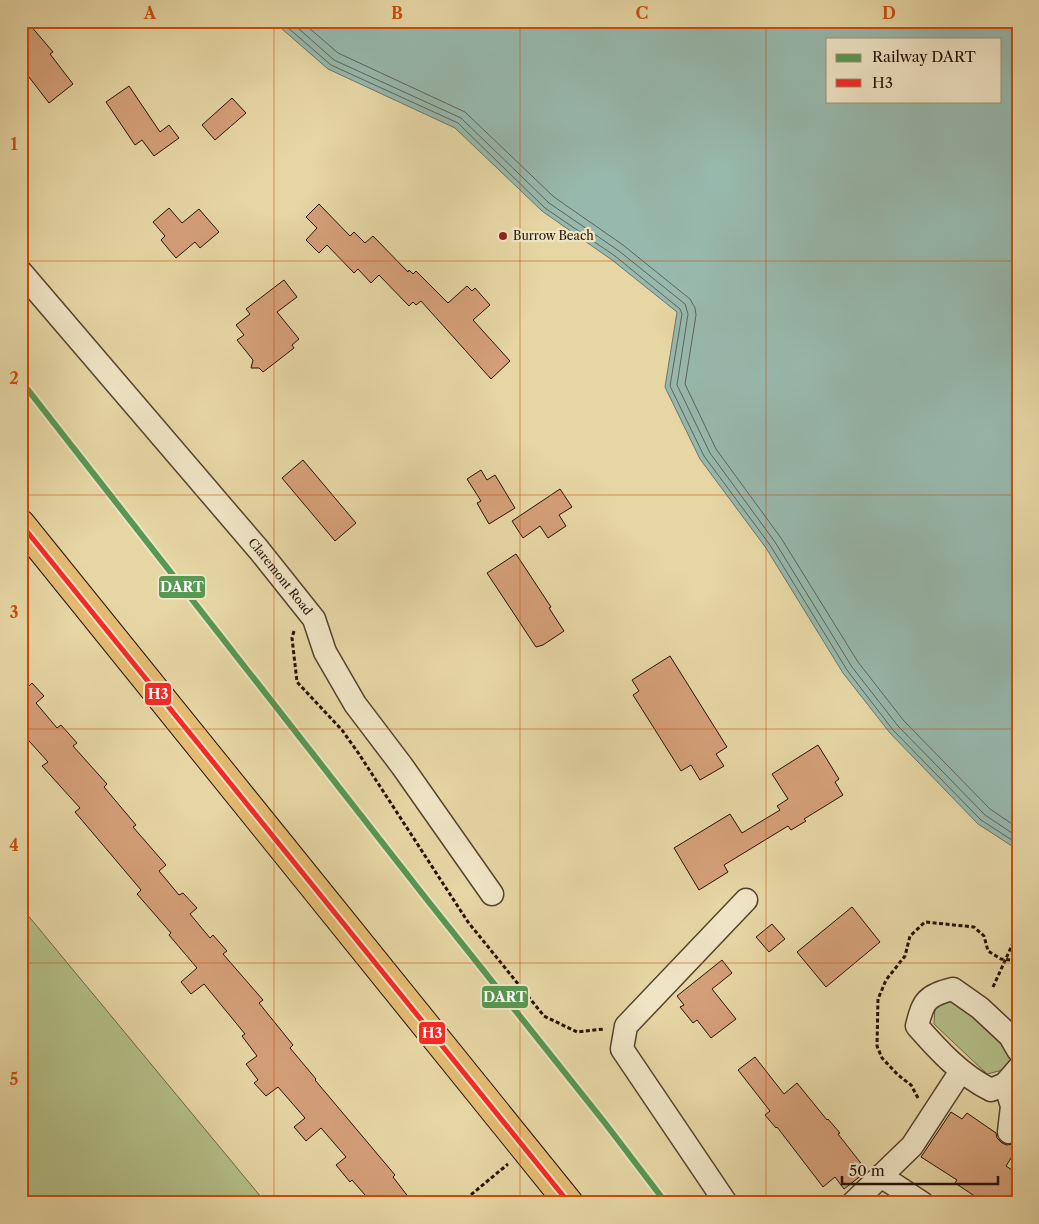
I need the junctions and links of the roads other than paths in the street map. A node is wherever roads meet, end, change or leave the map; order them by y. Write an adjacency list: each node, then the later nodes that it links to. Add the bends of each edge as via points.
1 (24, 282): 3 (street, Claremont Road, via 230,516 314,619 325,652 355,704)
2 (21, 524): 10 (main road)
3 (492, 894)
4 (746, 900): 11 (street, via 626,1026 622,1049)
5 (1018, 1050): 6 (street, via 1010,1036 980,1008 953,989 935,993 921,1008 916,1026)
6 (961, 1071): 7 (street, via 991,1090); 9 (street, via 912,1146)
7 (1011, 1076): 8 (street)
8 (1009, 1132)
9 (881, 1176): 12 (street); 13 (street)
10 (569, 1203)
11 (726, 1203)
12 (853, 1203)
13 (922, 1203)

